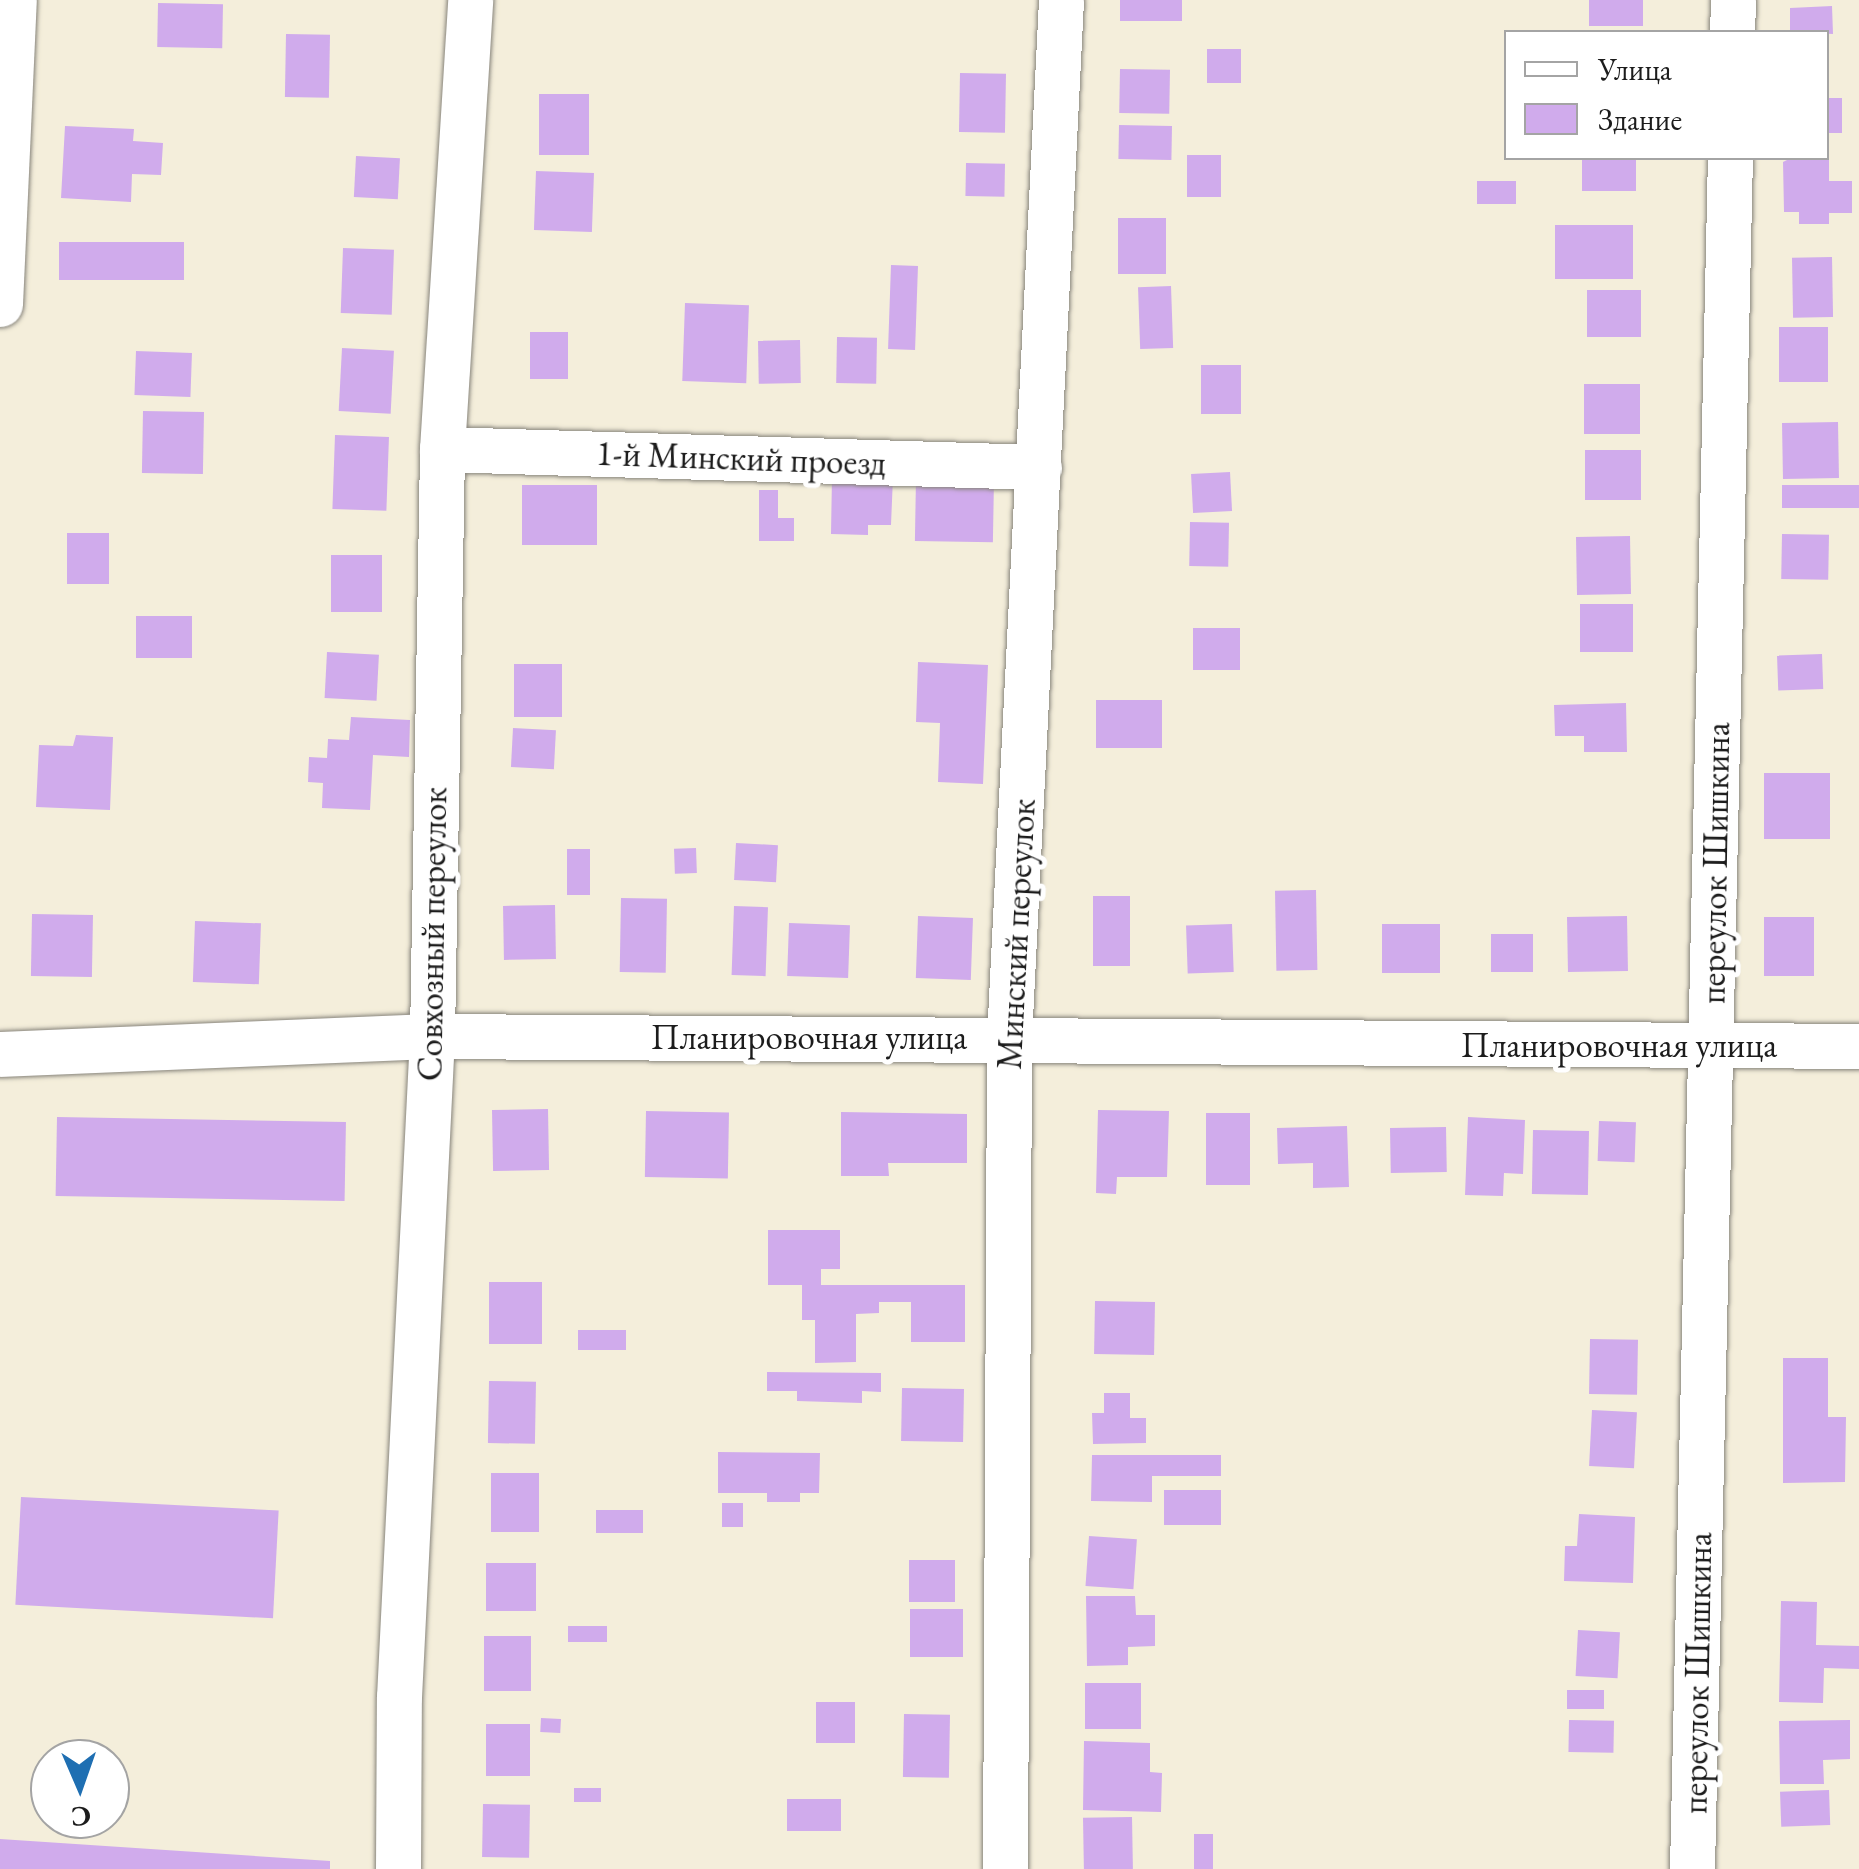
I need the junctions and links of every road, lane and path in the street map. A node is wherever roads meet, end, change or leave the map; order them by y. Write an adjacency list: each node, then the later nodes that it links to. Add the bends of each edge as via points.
1 (14, 0): 7 (street)
2 (470, 0): 8 (street, Совхозный переулок)
3 (1061, 0): 9 (street, Минский переулок)
4 (1733, 0): 5 (street)
5 (1732, 30)
6 (1730, 160): 13 (street, переулок Шишкина)
7 (0, 304)
8 (442, 449): 9 (street, 1-й Минский проезд); 10 (street, Совхозный переулок)
9 (1040, 466): 11 (street, Минский переулок)
10 (432, 1036): 11 (street, Планировочная улица); 14 (street, Планировочная улица); 15 (street, Совхозный переулок, via 399,1697)
11 (1010, 1038): 13 (street, Планировочная улица); 16 (street, Минский переулок)
12 (1859, 1046): 13 (street, Планировочная улица)
13 (1712, 1047): 17 (street, переулок Шишкина)
14 (0, 1054)
15 (398, 1869)
16 (1005, 1869)
17 (1692, 1869)

